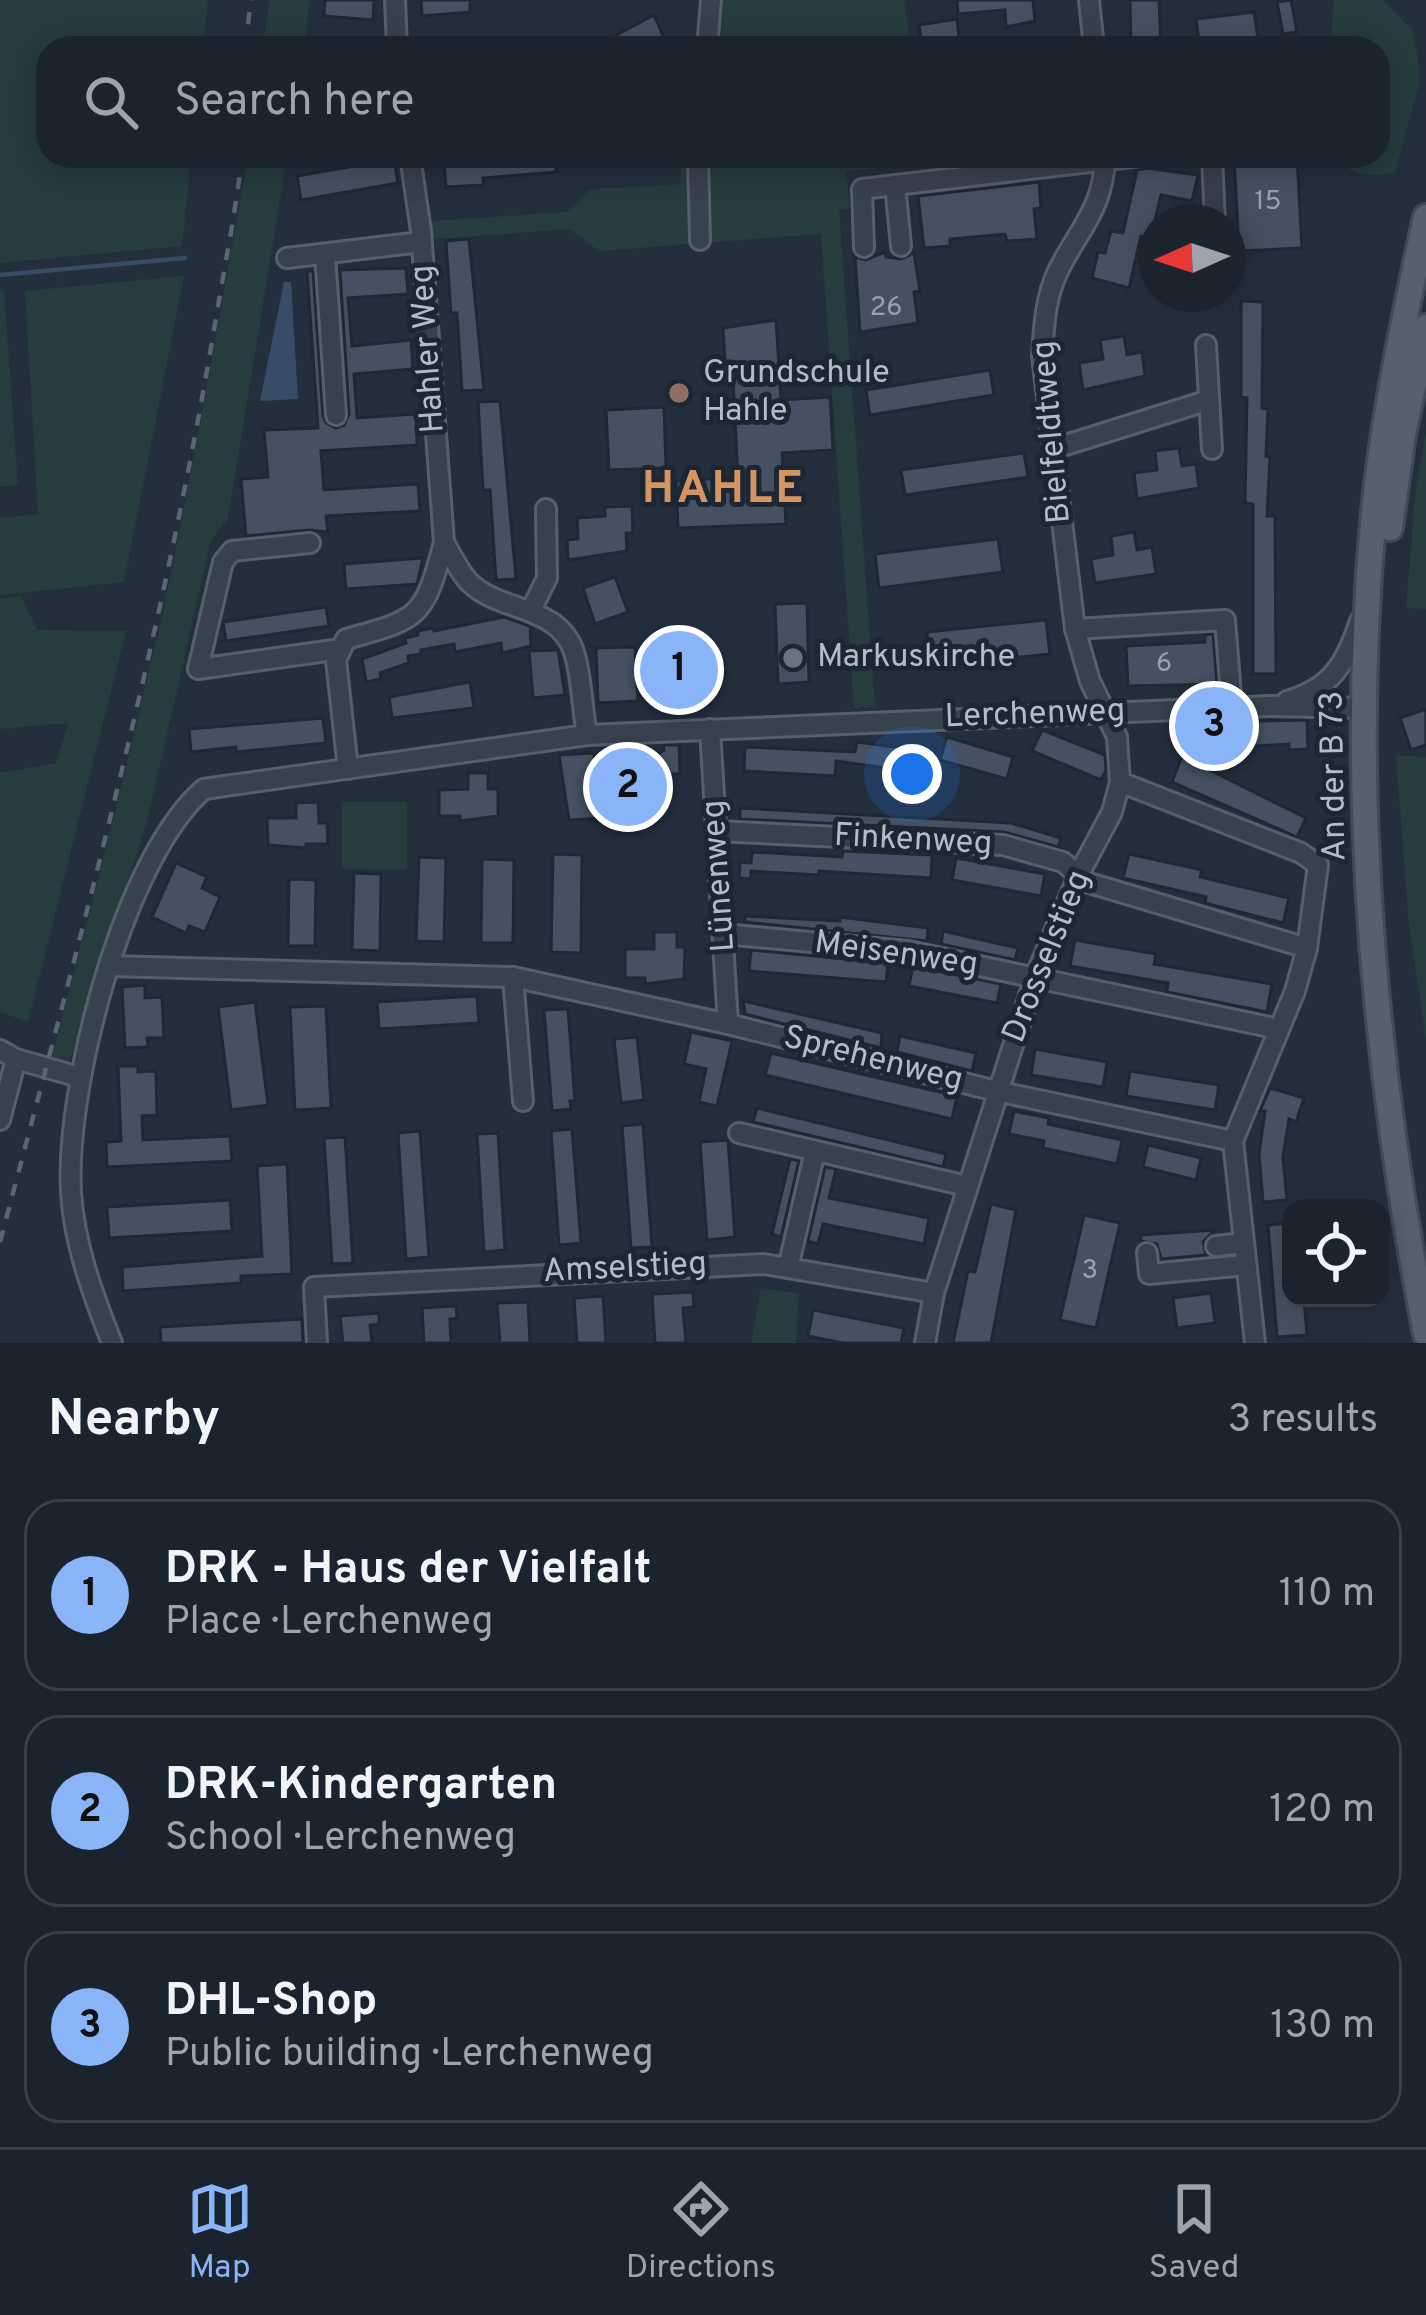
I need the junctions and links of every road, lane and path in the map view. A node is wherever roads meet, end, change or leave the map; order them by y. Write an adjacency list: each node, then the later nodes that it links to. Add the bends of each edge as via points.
1 (395, 0): 4 (street)
2 (711, 0): 5 (street)
3 (1089, 0): 6 (street)
4 (397, 36)
5 (708, 36)
6 (1093, 36)
7 (412, 168): 16 (street, Hahler Weg)
8 (697, 168): 15 (street)
9 (1027, 168): 12 (street)
10 (1103, 168): 25 (street, Bielfeldtweg, via 1097,206 1057,273 1045,312)
11 (1213, 168): 13 (street)
12 (895, 185): 17 (street); 18 (street, via 862,189)
13 (1214, 204)
14 (1426, 217): 31 (main road, An der B 73, via 1385,430)
15 (700, 240)
16 (422, 242): 19 (street); 28 (street, Hahler Weg)
17 (901, 246)
18 (864, 247)
19 (325, 254): 20 (street); 24 (street)
20 (287, 258)
21 (1426, 327): 36 (main road, An der B 73, via 1391,513)
22 (1206, 345): 23 (street)
23 (1210, 400): 25 (street); 26 (street)
24 (336, 415)
25 (1053, 449): 32 (street, Bielfeldtweg)
26 (1212, 449)
27 (546, 509): 30 (street, via 547,578)
28 (444, 542): 30 (street, via 469,581 504,605); 33 (street, Hahler Weg, via 427,597 406,623 346,639)
29 (310, 543): 33 (street, via 232,551 198,669)
30 (531, 610): 39 (street, via 554,622 573,649)
31 (1367, 612): 34 (street, via 1332,680); 36 (main road, An der B 73)
32 (1075, 629): 35 (street, via 1225,620); 37 (street, Bielfeldtweg)
33 (340, 649): 40 (street)
34 (1270, 706): 35 (street, Lerchenweg); 36 (street, Lerchenweg)
35 (1232, 707): 37 (street, Lerchenweg)
36 (1373, 709): 62 (main road, An der B 73, via 1390,963); 67 (main road, An der B 73, via 1367,825 1377,986)
37 (1105, 712): 38 (street, Lerchenweg); 41 (street, via 1117,737)
38 (710, 729): 39 (street, Lerchenweg); 42 (street, Lünenweg)
39 (586, 735): 40 (street, Lerchenweg)
40 (348, 769): 46 (street, Lerchenweg, via 204,789 181,808)
41 (1120, 782): 43 (street, Drosselstieg); 45 (street, via 1318,866)
42 (716, 831): 43 (street, Finkenweg, via 1003,845 1063,862); 44 (street, Lünenweg)
43 (1078, 876): 45 (street, Finkenweg); 48 (street, Drosselstieg)
44 (724, 934): 48 (street, Meisenweg, via 908,951); 49 (street, Lünenweg)
45 (1306, 948): 50 (street)
46 (110, 966): 47 (street, Sprehenweg); 52 (street, Lerchenweg)
47 (513, 977): 49 (street, Sprehenweg); 54 (street)
48 (1034, 977): 50 (street, Meisenweg); 53 (street, Drosselstieg)
49 (728, 1024): 53 (street, Sprehenweg)
50 (1279, 1029): 57 (street)
51 (8, 1054): 52 (street); 55 (street)
52 (79, 1077): 68 (street, Lerchenweg, via 71,1199)
53 (996, 1091): 57 (street, Sprehenweg); 59 (street, Drosselstieg)
54 (523, 1101)
55 (0, 1120)
56 (739, 1133): 58 (street)
57 (1233, 1141): 60 (street)
58 (815, 1151): 59 (street); 65 (street)
59 (967, 1186): 66 (street, Drosselstieg)
60 (1244, 1243): 61 (street); 64 (street)
61 (1216, 1246)
62 (1426, 1248)
63 (1148, 1253): 64 (street, via 1149,1274)
64 (1246, 1265): 71 (street)
65 (788, 1268): 66 (street, Amselstieg); 69 (street, Amselstieg, via 698,1265 314,1287)
66 (934, 1293): 70 (street, Drosselstieg)
67 (1426, 1334)
68 (112, 1343)
69 (317, 1343)
70 (926, 1343)
71 (1255, 1343)

